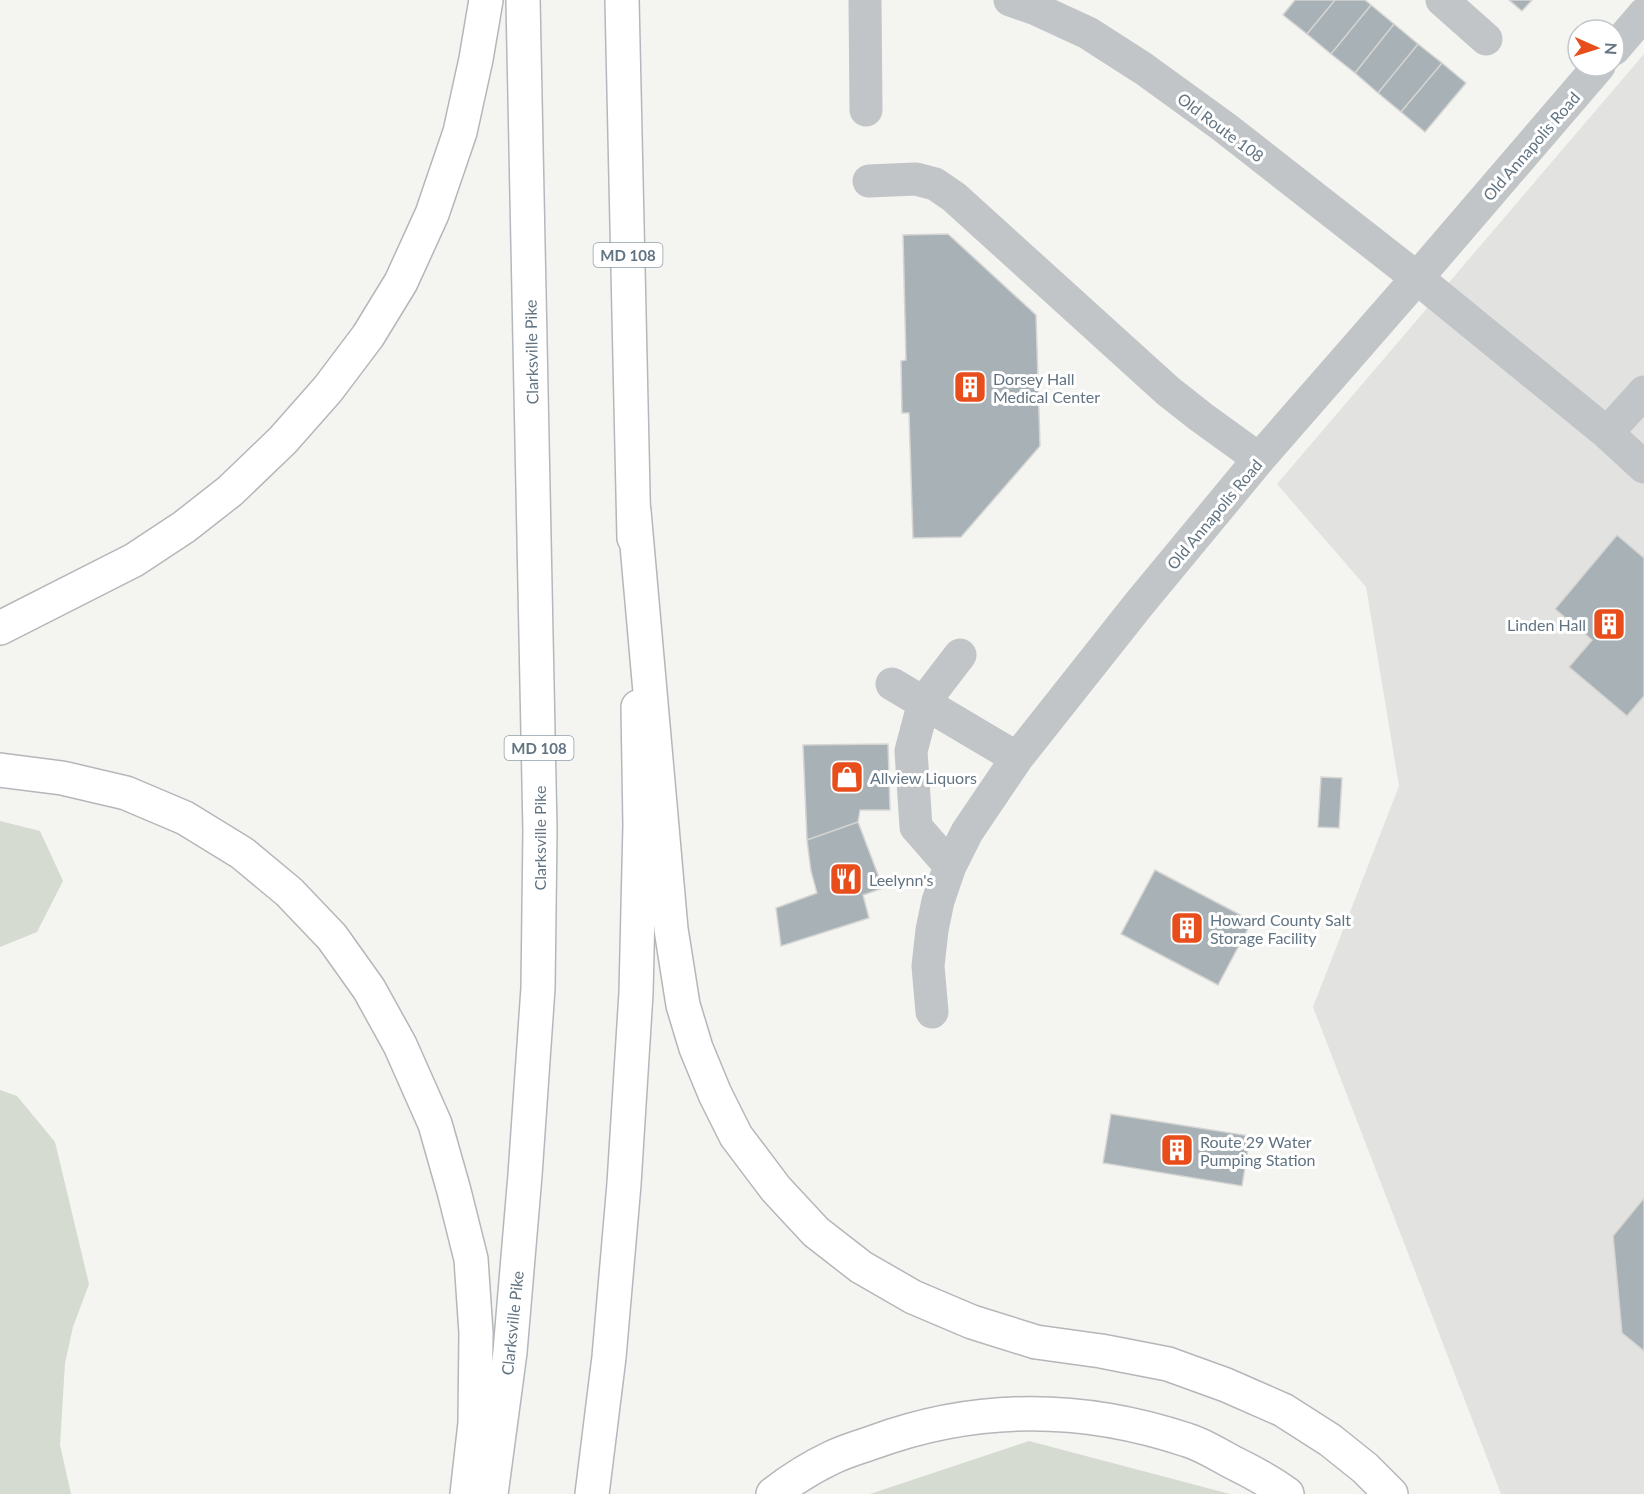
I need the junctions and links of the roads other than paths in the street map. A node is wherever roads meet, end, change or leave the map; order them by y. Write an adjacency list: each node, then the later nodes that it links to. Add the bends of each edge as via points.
1 (486, 0): 19 (main road, via 460,132 432,214 395,291 368,336 328,389 230,492 184,527 134,560)
2 (523, 0): 28 (main road, Clarksville Pike / MD 108, via 540,807 538,988 510,1352)
3 (622, 0): 18 (main road, MD 108)
4 (865, 0): 11 (street)
5 (1010, 0): 13 (street, Old Route 108, via 1088,33 1144,69)
6 (1442, 0): 9 (street)
7 (1644, 14): 8 (street)
8 (1626, 35)
9 (1486, 39)
10 (1589, 78): 13 (street, Old Annapolis Road)
11 (866, 110)
12 (869, 181): 16 (street, via 916,179 935,184 954,197 1168,391)
13 (1418, 278): 15 (street, Old Route 108); 16 (street, Old Annapolis Road)
14 (1644, 392): 15 (street)
15 (1607, 433): 17 (street, Old Route 108)
16 (1260, 459): 23 (street, Old Annapolis Road)
17 (1644, 467)
18 (634, 510): 29 (main road, MD 108, via 640,825 636,993 610,1346); 32 (main road, via 670,929 682,1005 696,1048 736,1136 776,1189 816,1232 861,1268 913,1297 972,1322 1036,1342 1167,1364 1226,1385 1283,1410 1330,1440)
19 (0, 628)
20 (960, 655): 22 (street)
21 (892, 684): 22 (street)
22 (924, 702): 23 (street); 25 (street, via 911,751 916,827)
23 (1017, 758): 25 (street, Old Annapolis Road, via 967,832)
24 (0, 770): 27 (main road, via 62,778 126,793 185,818 242,853 289,892 332,937 369,989 400,1045 435,1124 471,1259 476,1333 475,1412)
25 (950, 866): 26 (street, Old Annapolis Road, via 932,930 928,966)
26 (932, 1012)
27 (467, 1494)
28 (491, 1494)
29 (592, 1494)
30 (773, 1494): 31 (main road, via 831,1458 886,1438 982,1416 1033,1413 1091,1417 1189,1440)
31 (1287, 1494)
32 (1391, 1494)

